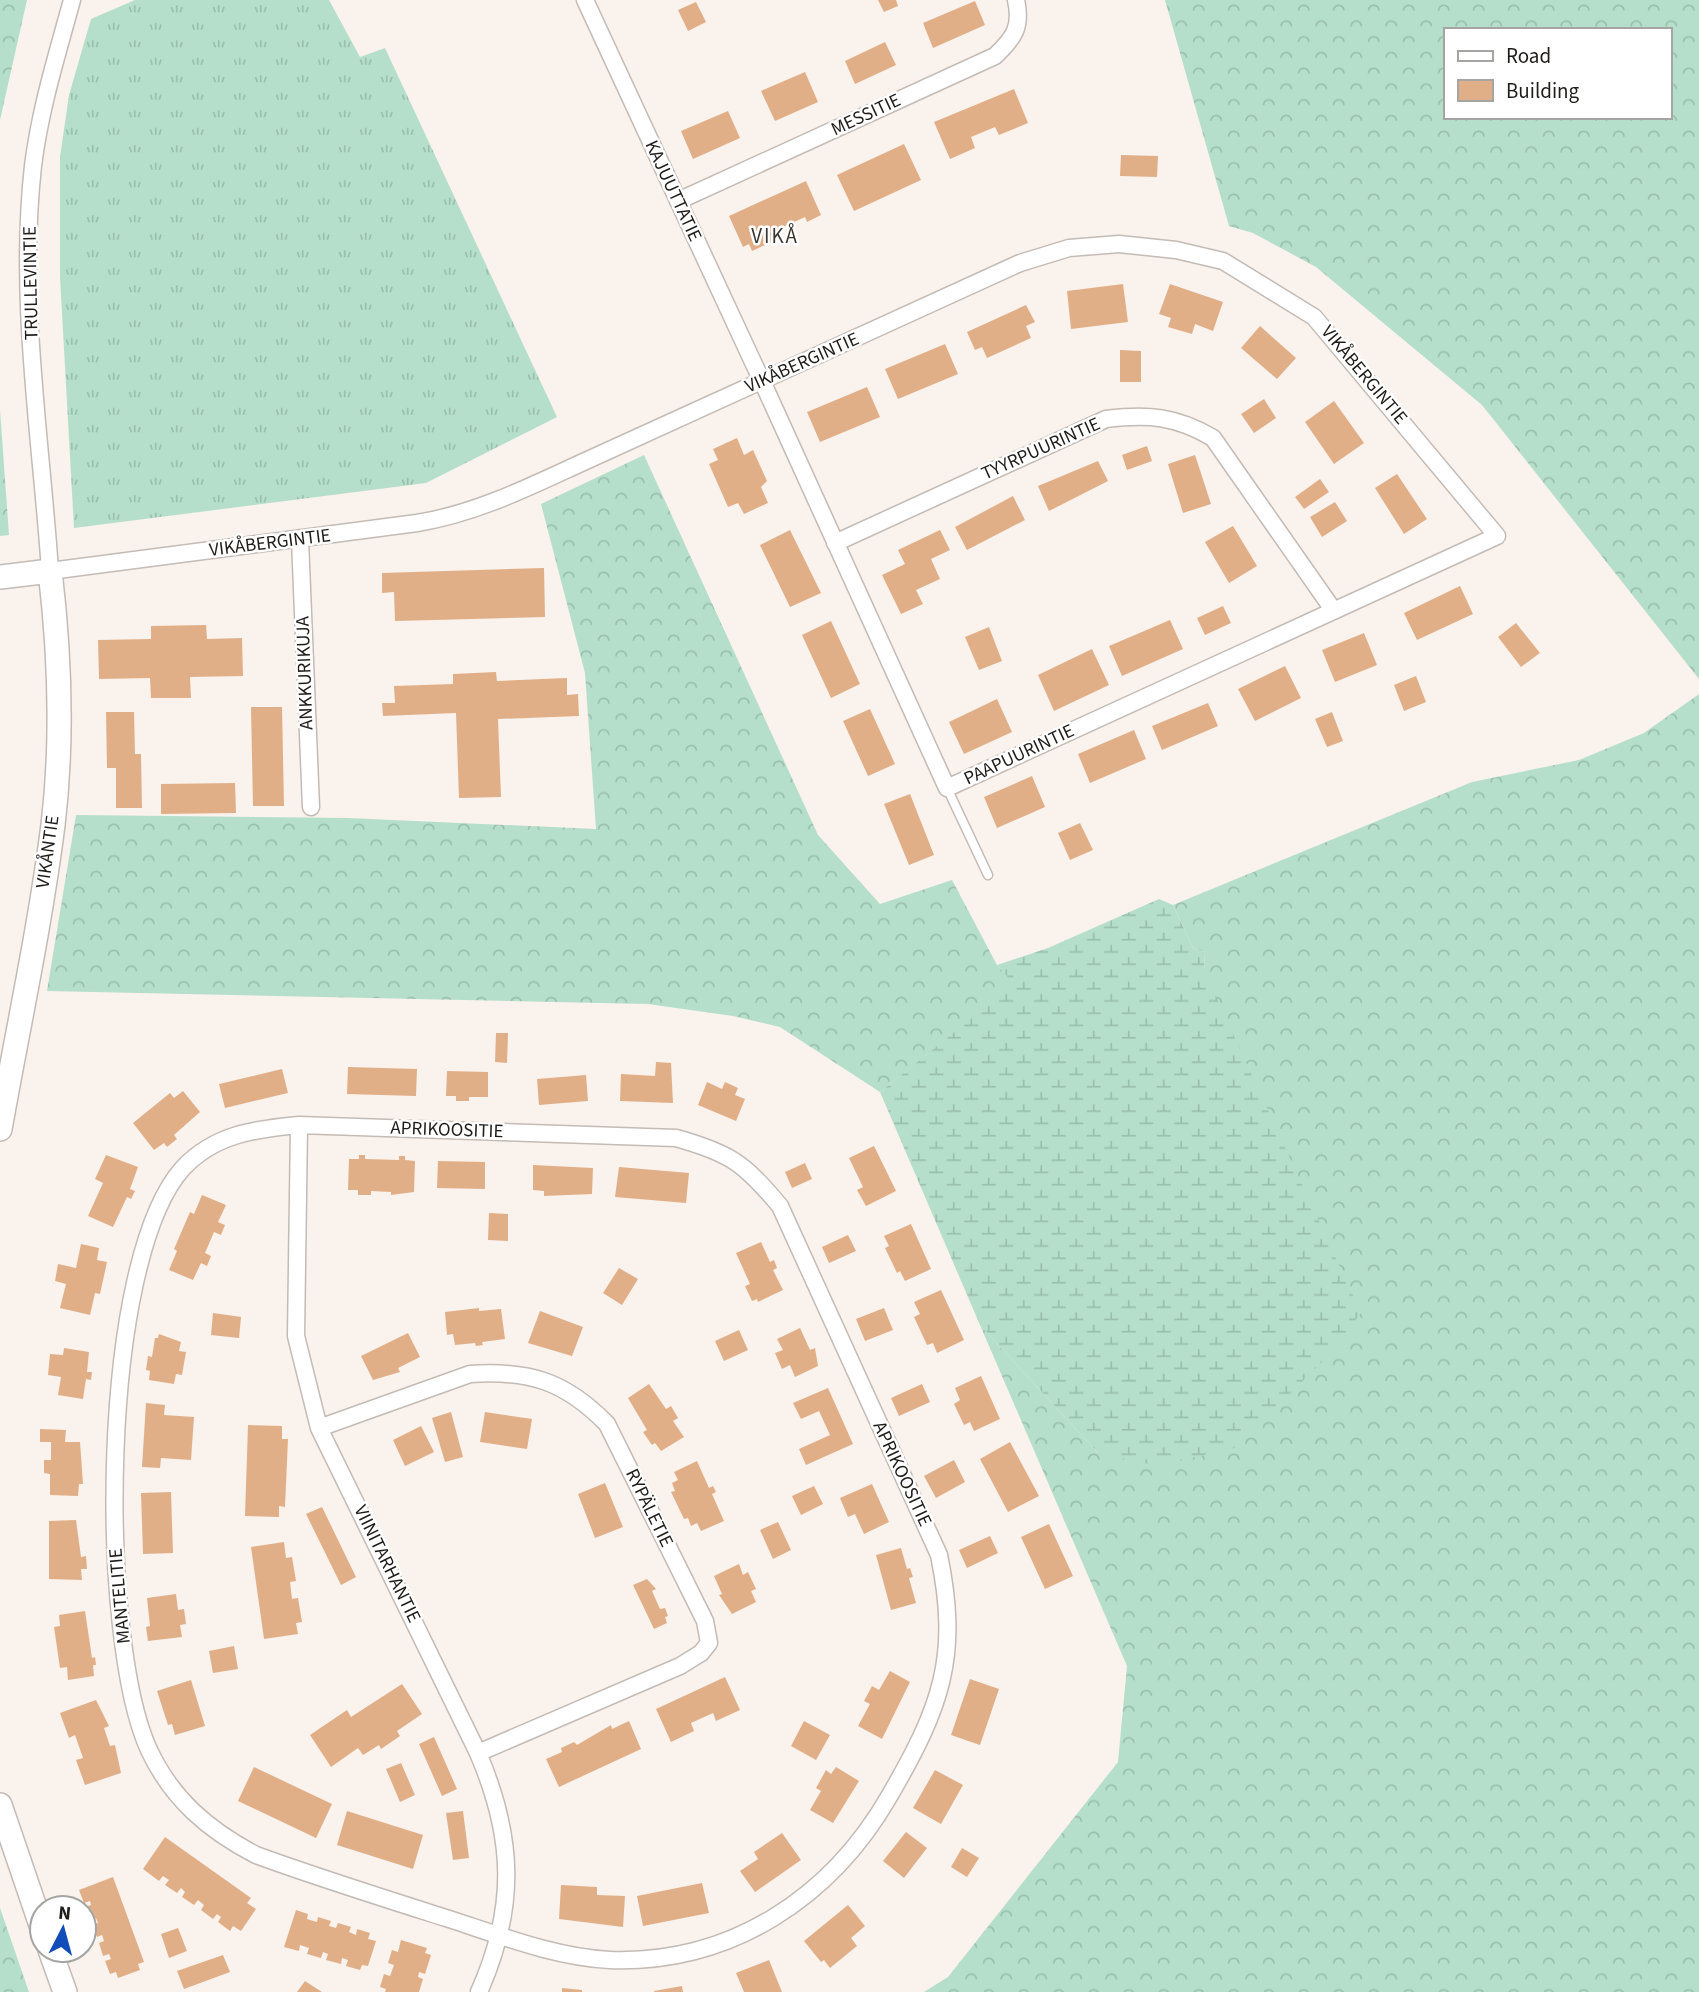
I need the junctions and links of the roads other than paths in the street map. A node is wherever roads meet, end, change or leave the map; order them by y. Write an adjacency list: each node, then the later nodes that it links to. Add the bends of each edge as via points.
1 (72, 0): 9 (street, TRULLEVINTIE, via 42,104 29,234 36,407)
2 (585, 0): 4 (street, KAJUUTTATIE)
3 (1016, 0): 4 (street, MESSITIE, via 1020,17 1011,41 995,56)
4 (678, 201): 5 (street, KAJUUTTATIE)
5 (762, 382): 6 (street, VIKÅBERGINTIE, via 1020,263 1069,248 1118,244 1176,250 1223,261 1314,317); 7 (street, VIKÅBERGINTIE, via 460,514); 8 (street, PAAPUURINTIE)
6 (1497, 536): 11 (street, PAAPUURINTIE)
7 (300, 540): 9 (street, VIKÅBERGINTIE); 13 (street, ANKKURIKUJA)
8 (835, 543): 11 (street, TYYRPUURINTIE, via 1106,419 1140,415 1187,422 1213,438); 12 (street, PAAPUURINTIE)
9 (50, 571): 10 (street, VIKÅBERGINTIE); 16 (street, VIKÅNTIE, via 57,623 59,741 53,823)
10 (0, 577)
11 (1334, 611): 12 (street, PAAPUURINTIE)
12 (947, 788): 14 (lane)
13 (310, 807)
14 (988, 875)
15 (299, 1125): 17 (street, VIINITARHANTIE, via 296,1336); 22 (street, MANTELITIE, via 249,1130 207,1148 168,1190 141,1256 121,1362 115,1430 116,1562 126,1667 135,1708 166,1782 222,1838 276,1863); 22 (street, APRIKOOSITIE, via 676,1138 718,1150 749,1170 779,1206 939,1555 948,1595 949,1645 937,1702 869,1833 845,1862 785,1913 738,1936 685,1953 610,1960 554,1952)
16 (0, 1129)
17 (319, 1428): 18 (street, VIINITARHANTIE); 18 (street, RYPÄLETIE, via 470,1374 539,1377 589,1405 607,1424 705,1621 709,1643 680,1666)
18 (478, 1753): 22 (street, VIINITARHANTIE, via 506,1842 507,1896)
19 (0, 1805): 20 (street)
20 (4, 1834): 21 (street)
21 (28, 1894)
22 (499, 1936): 25 (street, VIINITARHANTIE)
23 (55, 1964): 24 (street)
24 (65, 1992)
25 (479, 1992)

